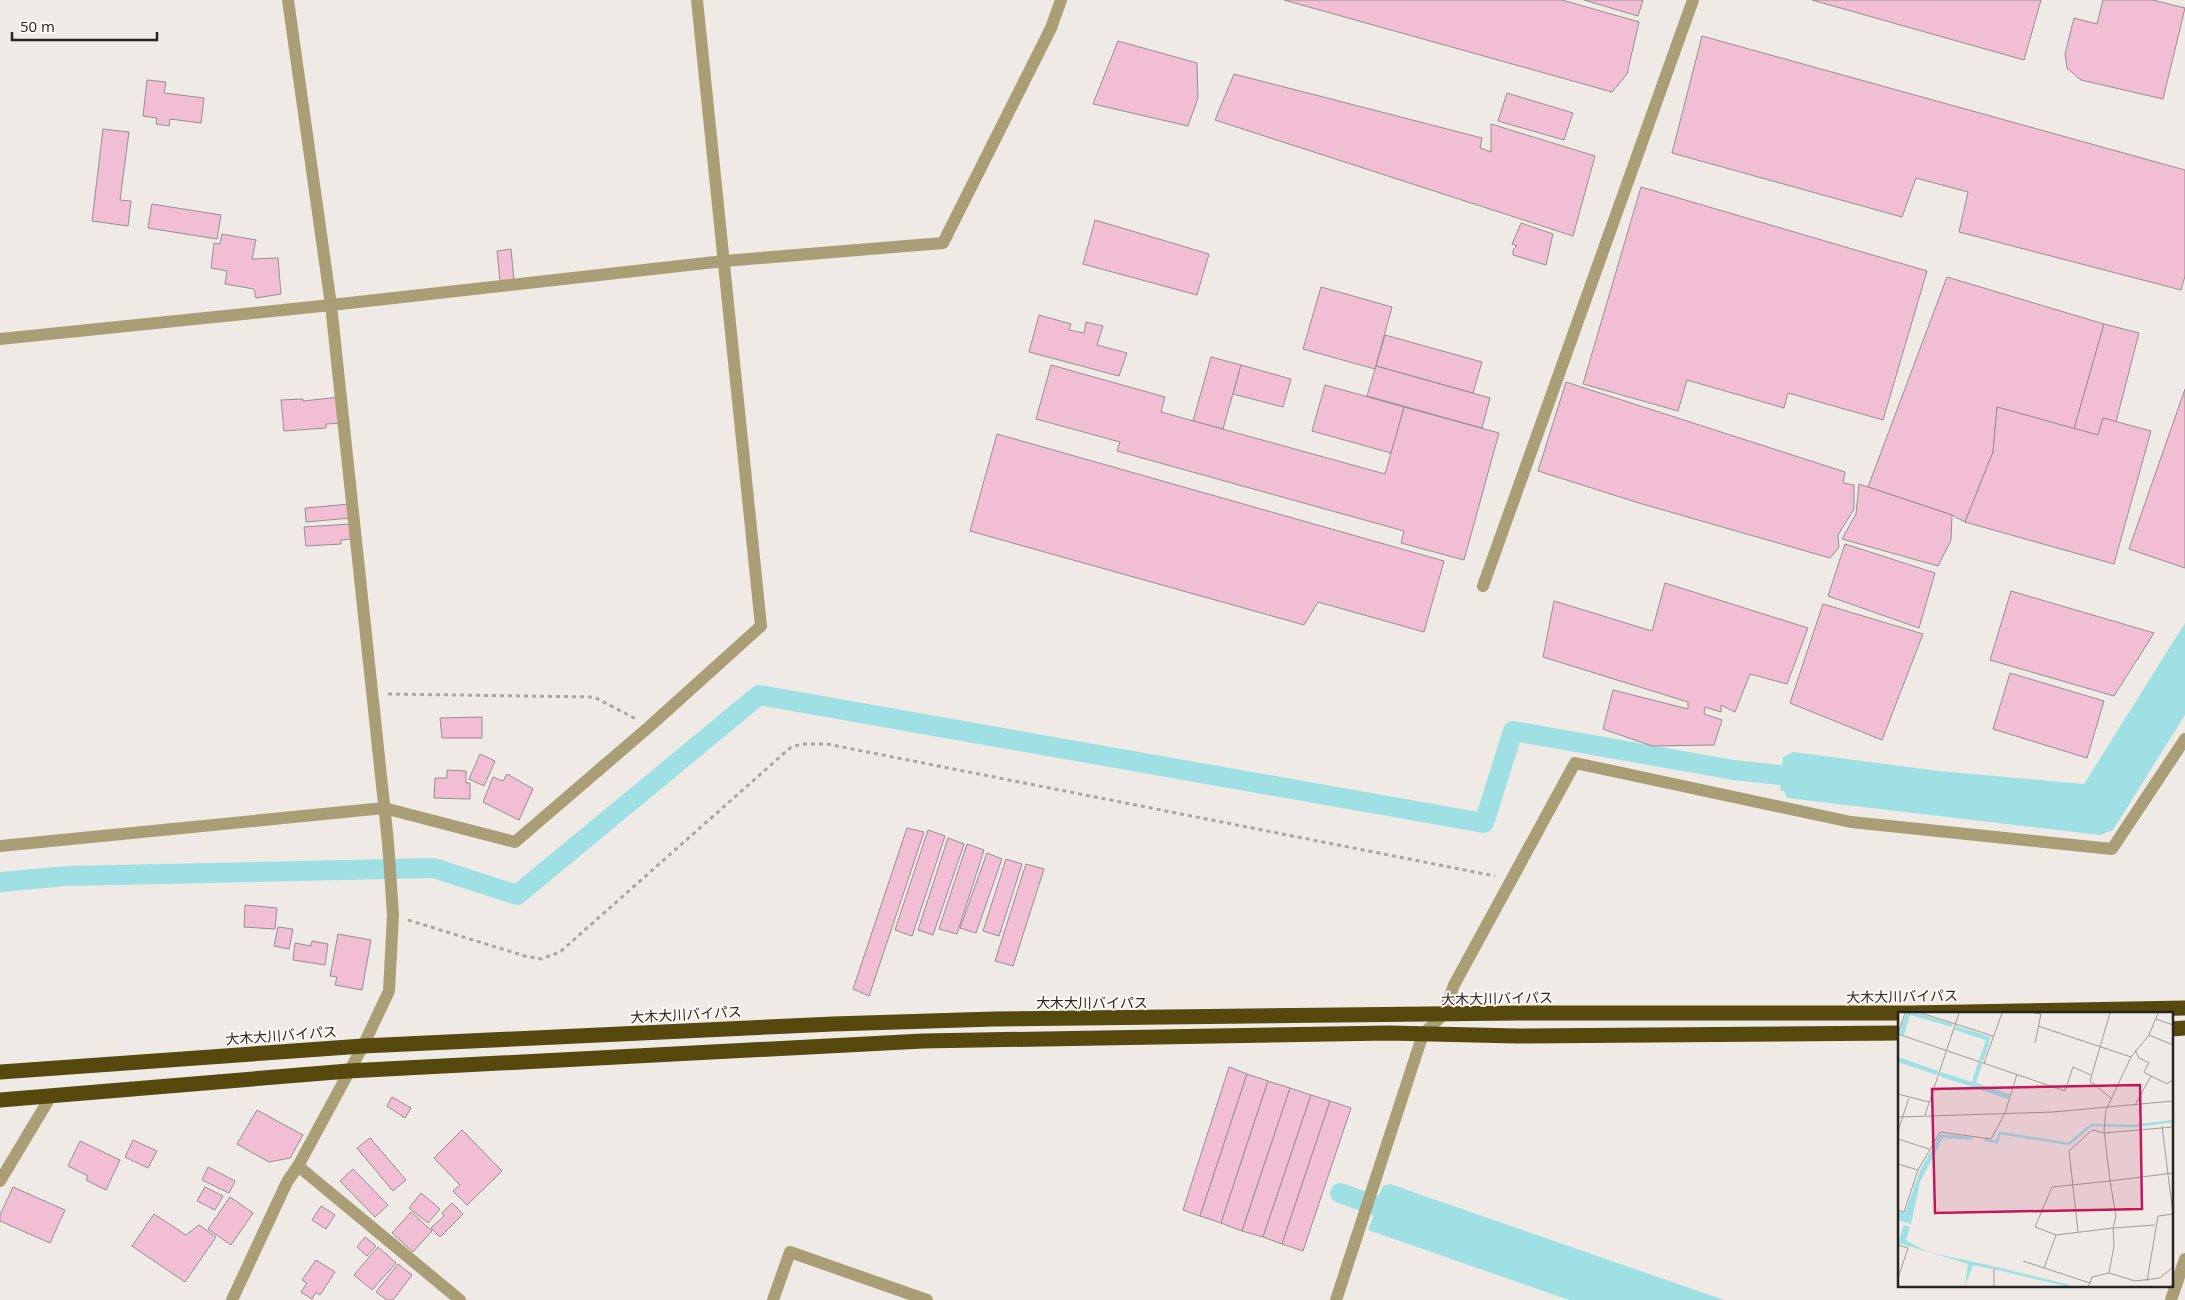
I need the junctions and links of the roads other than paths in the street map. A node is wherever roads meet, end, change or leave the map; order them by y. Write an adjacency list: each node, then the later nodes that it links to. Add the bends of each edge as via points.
1 (288, 0): 6 (street)
2 (697, 0): 5 (street)
3 (1061, 0): 5 (street, via 1051,28 943,243)
4 (1693, 0): 8 (street)
5 (724, 261): 6 (street); 10 (street, via 762,626 515,842)
6 (331, 305): 7 (street); 10 (street)
7 (0, 339)
8 (1483, 586)
9 (2185, 739): 15 (street, via 2112,849 1851,822 1575,763 1454,985)
10 (384, 808): 11 (street); 20 (street, via 393,915 389,991)
11 (0, 846)
12 (2185, 1008): 13 (highway, 大木大川バイパス)
13 (1956, 1012)
14 (1898, 1013): 15 (highway, 大木大川バイパス)
15 (1443, 1015): 19 (street); 20 (highway, 大木大川バイパス, via 994,1019)
16 (2172, 1028): 17 (highway)
17 (2185, 1028)
18 (1898, 1033): 19 (highway)
19 (1417, 1034): 21 (highway, via 923,1041); 32 (street)
20 (363, 1046): 21 (street); 22 (highway, 大木大川バイパス)
21 (348, 1071): 23 (highway); 25 (street)
22 (0, 1072)
23 (52, 1096): 24 (highway); 26 (street)
24 (0, 1100)
25 (298, 1166): 28 (street, via 287,1182); 29 (street)
26 (0, 1181)
27 (2185, 1259): 33 (street)
28 (232, 1300)
29 (460, 1300)
30 (773, 1300): 31 (street, via 790,1252)
31 (927, 1300)
32 (1336, 1300)
33 (2170, 1300)

